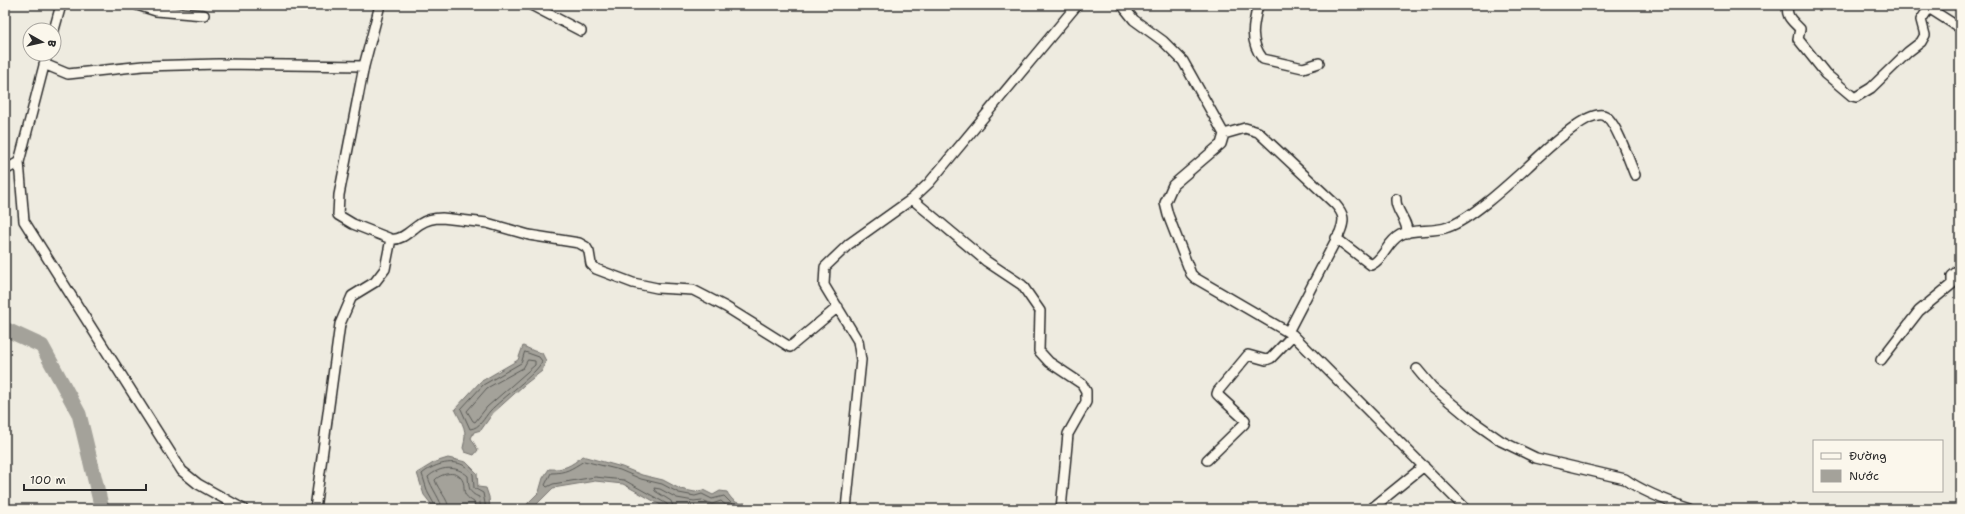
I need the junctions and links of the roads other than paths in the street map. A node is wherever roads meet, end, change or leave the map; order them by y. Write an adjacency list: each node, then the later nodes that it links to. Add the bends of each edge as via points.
1 (61, 5): 11 (street)
2 (137, 5): 10 (street, via 156,11)
3 (380, 5): 16 (street)
4 (531, 5): 13 (street)
5 (1077, 5): 21 (street, via 929,183)
6 (1122, 5): 17 (street, via 1134,20 1163,41 1183,61)
7 (1258, 5): 14 (street, via 1252,39 1263,60 1303,68)
8 (1788, 5): 9 (street, via 1787,13 1790,20 1800,29 1798,39 1811,57 1826,74 1856,97 1871,88 1921,42 1925,35 1921,20)
9 (1926, 6): 12 (street)
10 (204, 15)
11 (56, 22)
12 (1960, 28)
13 (581, 31)
14 (1318, 62)
15 (44, 64): 16 (street, via 68,74 144,66); 18 (street)
16 (364, 66): 25 (street, via 339,195 338,215 352,224)
17 (1224, 134): 24 (street, via 1246,128 1264,137 1342,211 1344,219); 28 (street, via 1221,144 1173,185 1165,203 1168,215 1189,270 1195,278)
18 (19, 162): 19 (street); 33 (street, via 24,220 182,471 198,484)
19 (5, 170)
20 (1635, 175): 23 (street, via 1620,138 1609,120 1602,115 1594,116 1558,140 1516,178 1459,222 1441,230)
21 (912, 199): 27 (street, via 849,244 825,267 824,285); 36 (street, via 986,261 1022,285 1040,311 1039,351 1049,362 1084,387 1086,402 1068,434)
22 (1396, 199): 23 (street, via 1397,209 1407,227)
23 (1407, 233): 24 (street, via 1394,240 1371,266)
24 (1336, 238): 28 (street)
25 (392, 239): 27 (street, via 396,240 421,223 442,218 487,223 529,235 574,242 586,247 591,264 596,270 633,283 658,288 694,290 790,347); 34 (street, via 385,269 375,282 352,296 340,324)
26 (1960, 269): 29 (street, via 1952,276 1952,284 1919,311)
27 (838, 308): 35 (street, via 858,342 861,360)
28 (1291, 334): 31 (street, via 1271,358 1266,360 1248,355 1218,391 1220,398 1245,420 1244,424); 32 (street)
29 (1881, 360)
30 (1417, 369): 39 (street, via 1432,387 1501,442 1536,458 1625,479 1633,485)
31 (1207, 460)
32 (1424, 466): 37 (street); 38 (street)
33 (243, 509)
34 (315, 509)
35 (846, 509)
36 (1061, 509)
37 (1371, 509)
38 (1466, 509)
39 (1691, 509)

